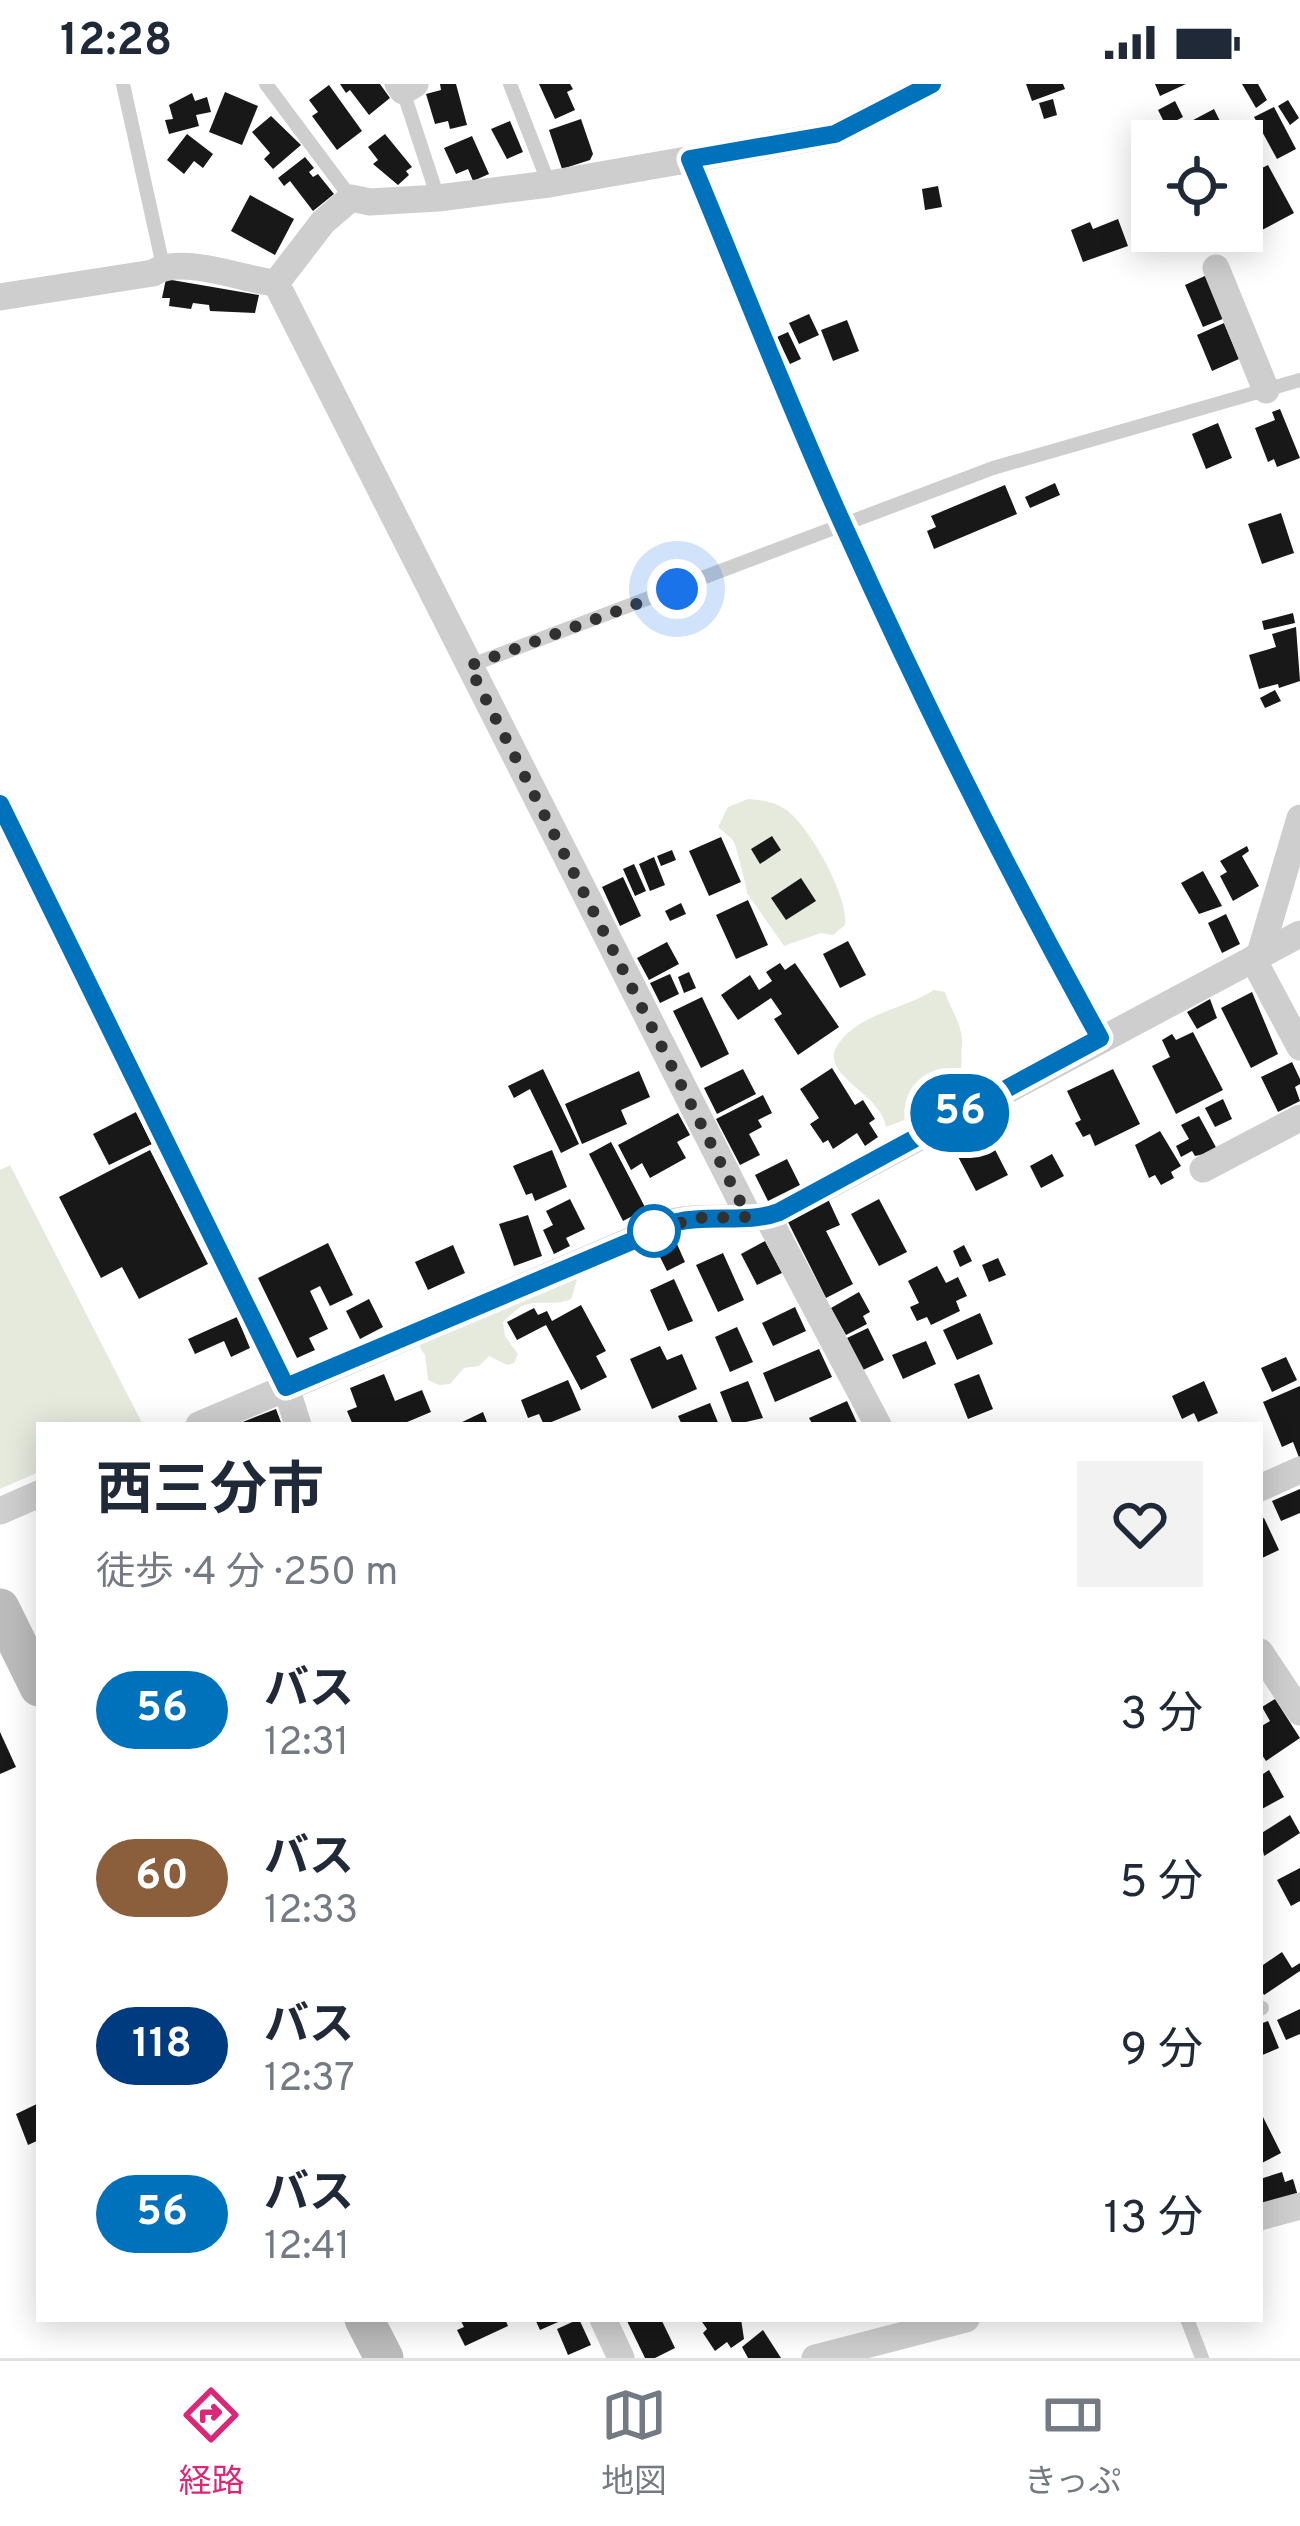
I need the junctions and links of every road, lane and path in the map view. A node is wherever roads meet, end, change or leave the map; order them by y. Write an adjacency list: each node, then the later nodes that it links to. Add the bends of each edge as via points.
1 (123, 84): 10 (lane)
2 (266, 84): 9 (lane)
3 (510, 84): 7 (lane)
4 (932, 84): 6 (street, via 835,134)
5 (405, 86): 8 (lane)
6 (690, 159): 7 (street); 16 (lane)
7 (549, 184): 8 (street)
8 (439, 197): 9 (street)
9 (351, 198): 12 (street)
10 (163, 266): 12 (street); 13 (street)
11 (1216, 268): 15 (street)
12 (276, 283): 17 (street)
13 (0, 297)
14 (1300, 380): 15 (lane)
15 (1266, 390): 16 (lane, via 993,468)
16 (844, 527): 17 (lane); 22 (lane, via 980,814)
17 (469, 666): 26 (street)
18 (0, 804): 27 (street)
19 (1300, 818): 21 (street)
20 (1300, 934): 21 (street)
21 (1256, 958): 22 (street); 23 (street)
22 (1100, 1038): 26 (street)
23 (1300, 1048)
24 (1300, 1118): 25 (street)
25 (1203, 1169)
26 (758, 1217): 27 (street, via 677,1222); 30 (street)
27 (286, 1387): 28 (street); 29 (street)
28 (206, 1422)
29 (297, 1422)
30 (876, 1422)
31 (1300, 1470): 32 (street)
32 (1263, 1487)
33 (36, 1495): 34 (street)
34 (0, 1511)
35 (0, 1608): 37 (main road)
36 (1263, 1656): 38 (street)
37 (36, 1681)
38 (1300, 1712)
39 (1300, 2206): 40 (street)
40 (1263, 2216)
41 (366, 2322): 45 (main road)
42 (604, 2322): 46 (street)
43 (954, 2322): 47 (street)
44 (1188, 2322): 48 (lane)
45 (384, 2358)
46 (621, 2358)
47 (815, 2358)
48 (1202, 2358)

